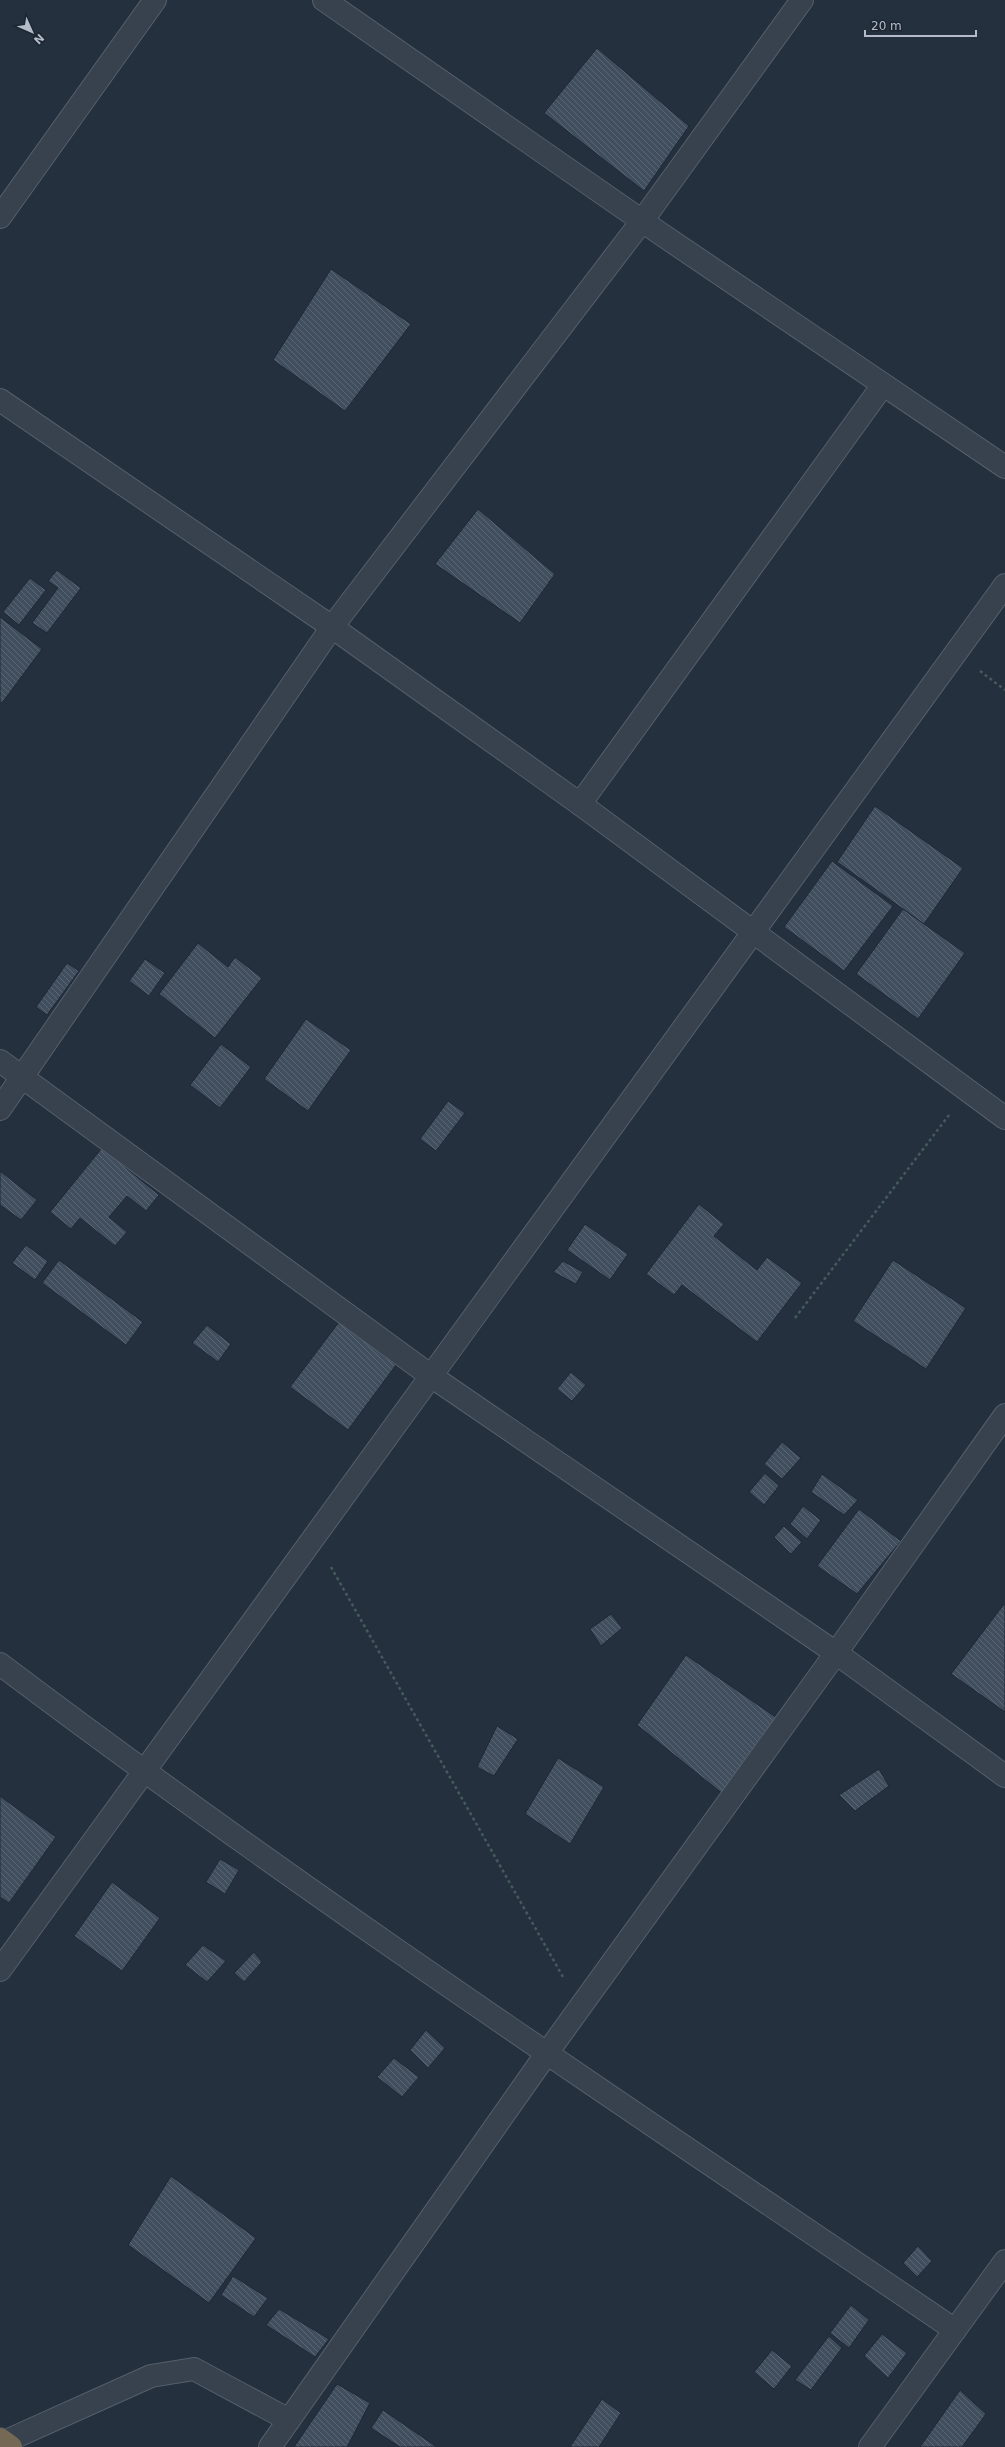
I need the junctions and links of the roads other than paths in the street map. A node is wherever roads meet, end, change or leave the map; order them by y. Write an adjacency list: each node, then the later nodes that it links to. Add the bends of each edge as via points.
1 (155, 0): 4 (street)
2 (324, 0): 5 (street)
3 (802, 0): 5 (street)
4 (0, 217)
5 (642, 221): 6 (street); 10 (street)
6 (883, 385): 8 (street); 11 (street)
7 (0, 400): 10 (street)
8 (1005, 467)
9 (1005, 585): 12 (street)
10 (332, 627): 11 (street); 14 (street)
11 (580, 804): 12 (street)
12 (752, 933): 16 (street); 17 (street)
13 (0, 1061): 14 (street)
14 (22, 1079): 15 (street); 17 (street)
15 (0, 1109)
16 (1005, 1118)
17 (431, 1376): 19 (street); 21 (street)
18 (1005, 1415): 19 (street)
19 (836, 1653): 22 (street); 24 (street)
20 (0, 1664): 21 (street)
21 (144, 1772): 23 (street); 24 (street)
22 (1005, 1776)
23 (0, 1970)
24 (547, 2053): 26 (street); 27 (street)
25 (1005, 2261): 26 (street)
26 (955, 2330): 30 (street)
27 (289, 2420): 28 (street, via 194,2369 151,2376); 29 (street)
28 (5, 2443)
29 (270, 2447)
30 (870, 2447)

